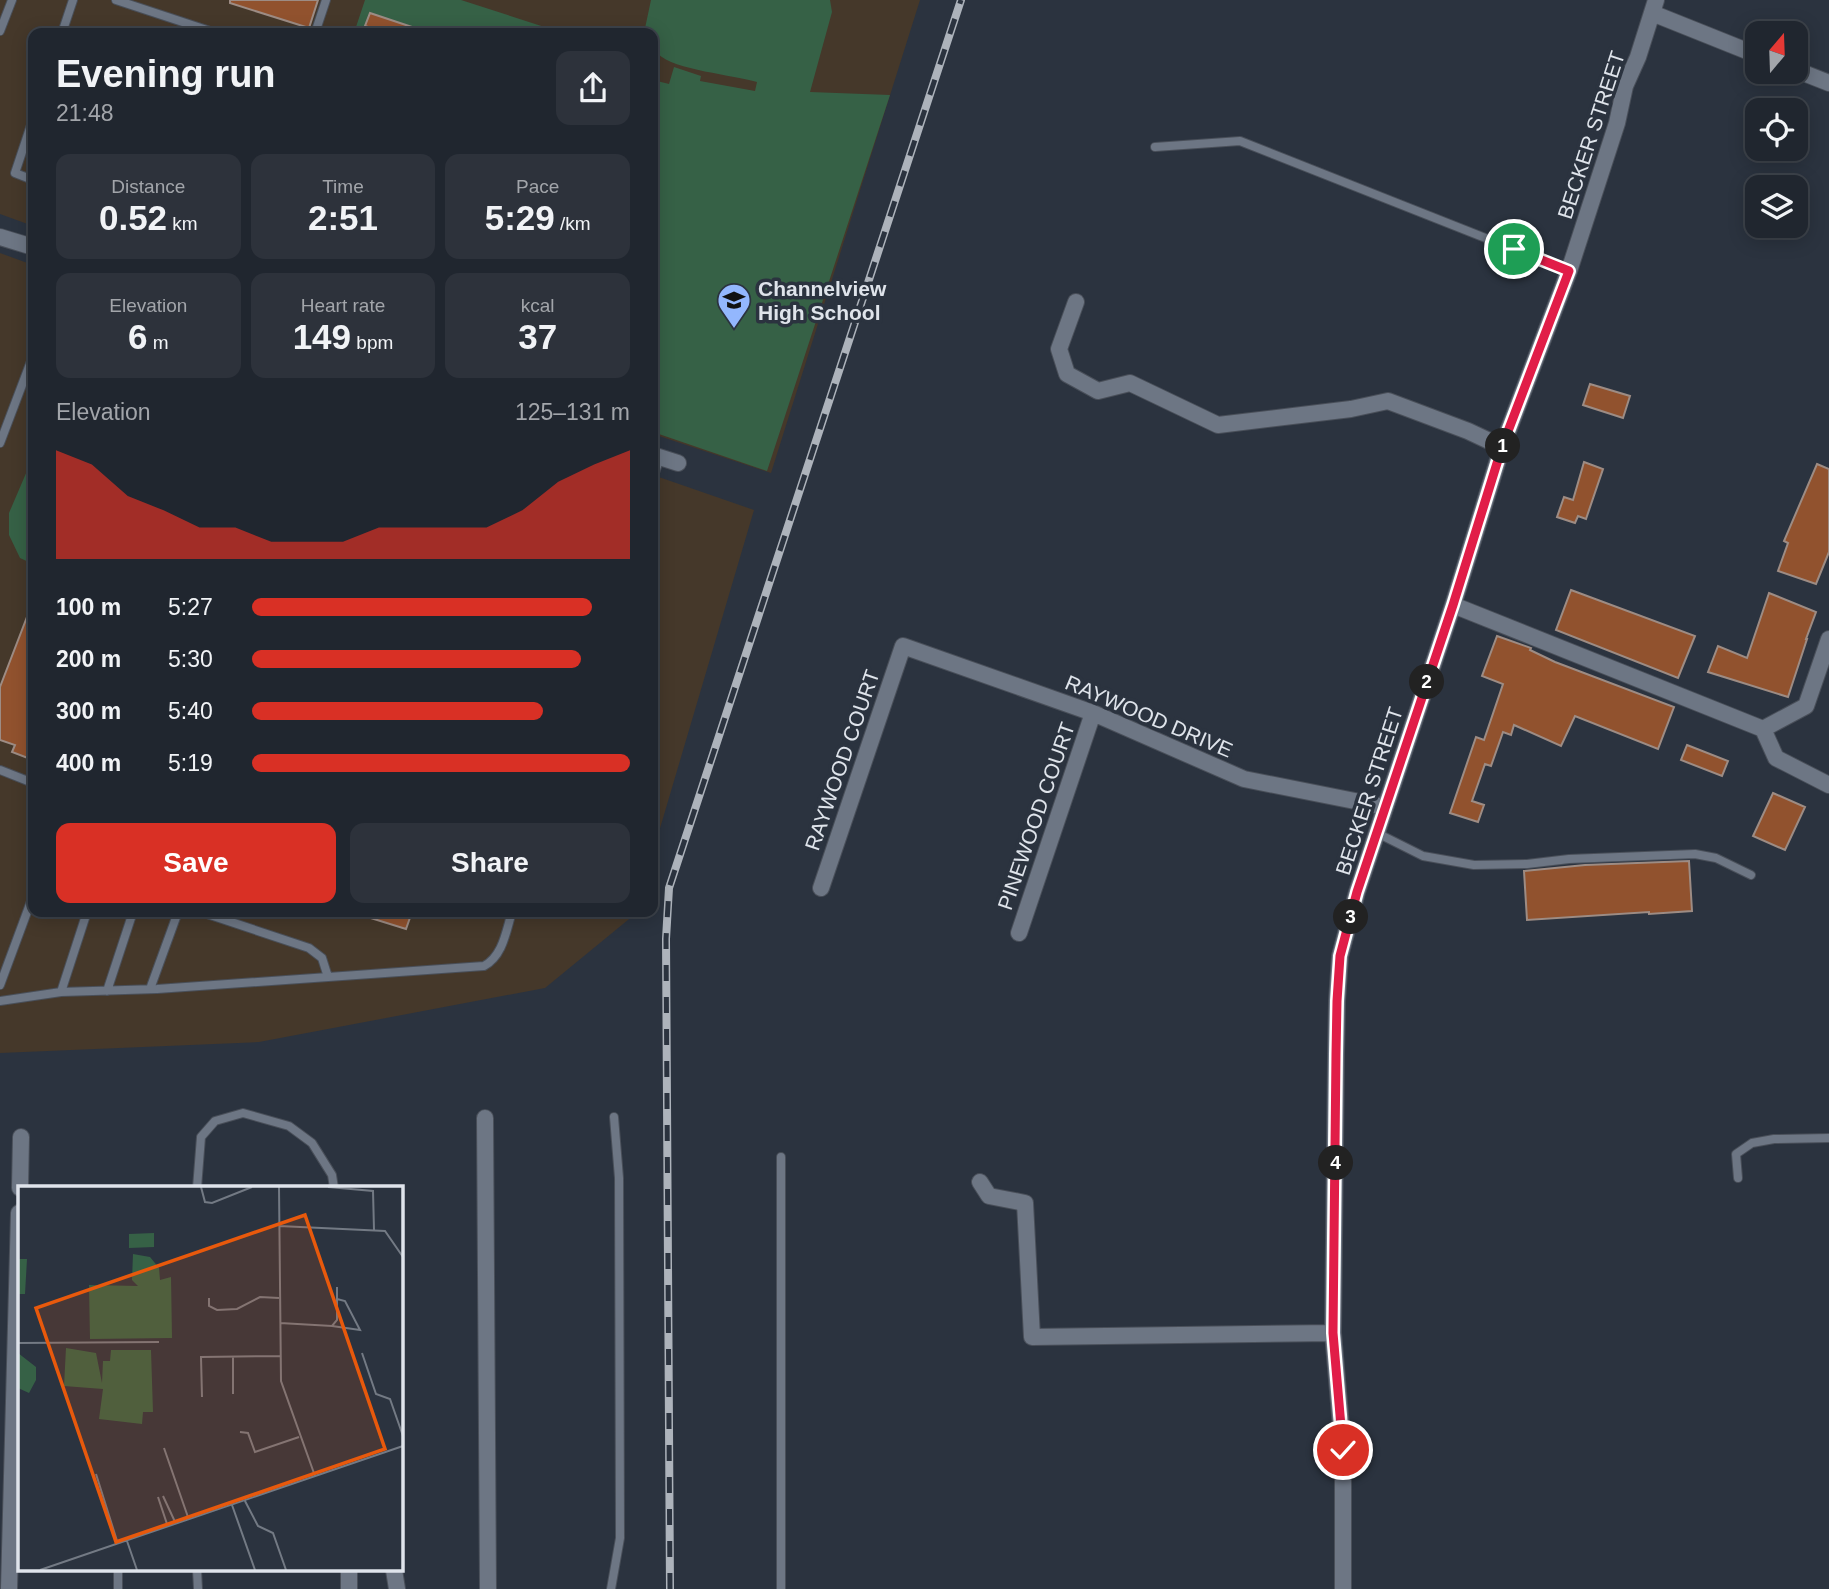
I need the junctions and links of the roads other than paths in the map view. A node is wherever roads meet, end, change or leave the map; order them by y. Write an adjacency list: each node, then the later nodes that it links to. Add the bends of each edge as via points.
1 (12, 0): 9 (lane)
2 (74, 0): 6 (lane)
3 (116, 0): 7 (lane)
4 (326, 0): 8 (lane)
5 (1654, 7): 10 (street); 18 (street, BECKER STREET)
6 (64, 28)
7 (201, 28)
8 (317, 28)
9 (0, 31)
10 (1745, 49)
11 (1808, 75): 12 (street)
12 (1829, 83)
13 (28, 135): 15 (lane, via 15,173)
14 (1156, 147): 18 (lane, via 1240,141)
15 (28, 178)
16 (0, 237): 17 (street)
17 (28, 245)
18 (1569, 271): 22 (street, BECKER STREET)
19 (1076, 302): 22 (street, via 1059,349 1067,374 1098,391 1130,383 1218,425 1388,401)
20 (28, 369): 21 (lane)
21 (0, 443)
22 (1502, 447): 25 (street, BECKER STREET)
23 (658, 457): 24 (street)
24 (678, 463)
25 (1453, 605): 29 (street); 33 (street, BECKER STREET)
26 (1829, 639): 29 (street, via 1806,706)
27 (902, 646): 28 (street, RAYWOOD DRIVE); 36 (street, RAYWOOD COURT)
28 (1093, 713): 33 (street, RAYWOOD DRIVE, via 1244,779); 43 (street, PINEWOOD COURT)
29 (1762, 729): 32 (street, via 1776,758)
30 (0, 770): 31 (lane)
31 (28, 781)
32 (1829, 785)
33 (1385, 807): 34 (street, BECKER STREET)
34 (1377, 833): 35 (lane, via 1423,856 1474,865 1695,854 1716,858); 61 (street, BECKER STREET, via 1340,956)
35 (1751, 875)
36 (821, 888)
37 (28, 909): 45 (lane)
38 (85, 917): 48 (lane)
39 (131, 917): 47 (lane)
40 (176, 917): 46 (lane)
41 (216, 917): 44 (lane, via 309,948 322,958)
42 (510, 917): 44 (lane, via 498,955 484,966)
43 (1019, 933)
44 (328, 977): 46 (lane)
45 (0, 985)
46 (150, 989): 47 (lane)
47 (107, 991): 48 (lane)
48 (61, 992): 49 (lane)
49 (0, 1001)
50 (614, 1117): 64 (lane, via 619,1178 620,1538)
51 (485, 1118): 63 (street)
52 (21, 1137): 57 (street)
53 (1829, 1138): 55 (lane, via 1752,1143 1736,1154)
54 (781, 1157): 65 (lane)
55 (1738, 1178)
56 (980, 1182): 61 (street, via 989,1196 1026,1203 1032,1337)
57 (20, 1186)
58 (197, 1186): 59 (lane, via 201,1137 215,1121 243,1113 289,1126 312,1143)
59 (334, 1186)
60 (18, 1251): 62 (street)
61 (1333, 1333): 66 (street, BECKER STREET, via 1343,1450)
62 (9, 1589)
63 (488, 1589)
64 (611, 1589)
65 (781, 1589)
66 (1343, 1589)

